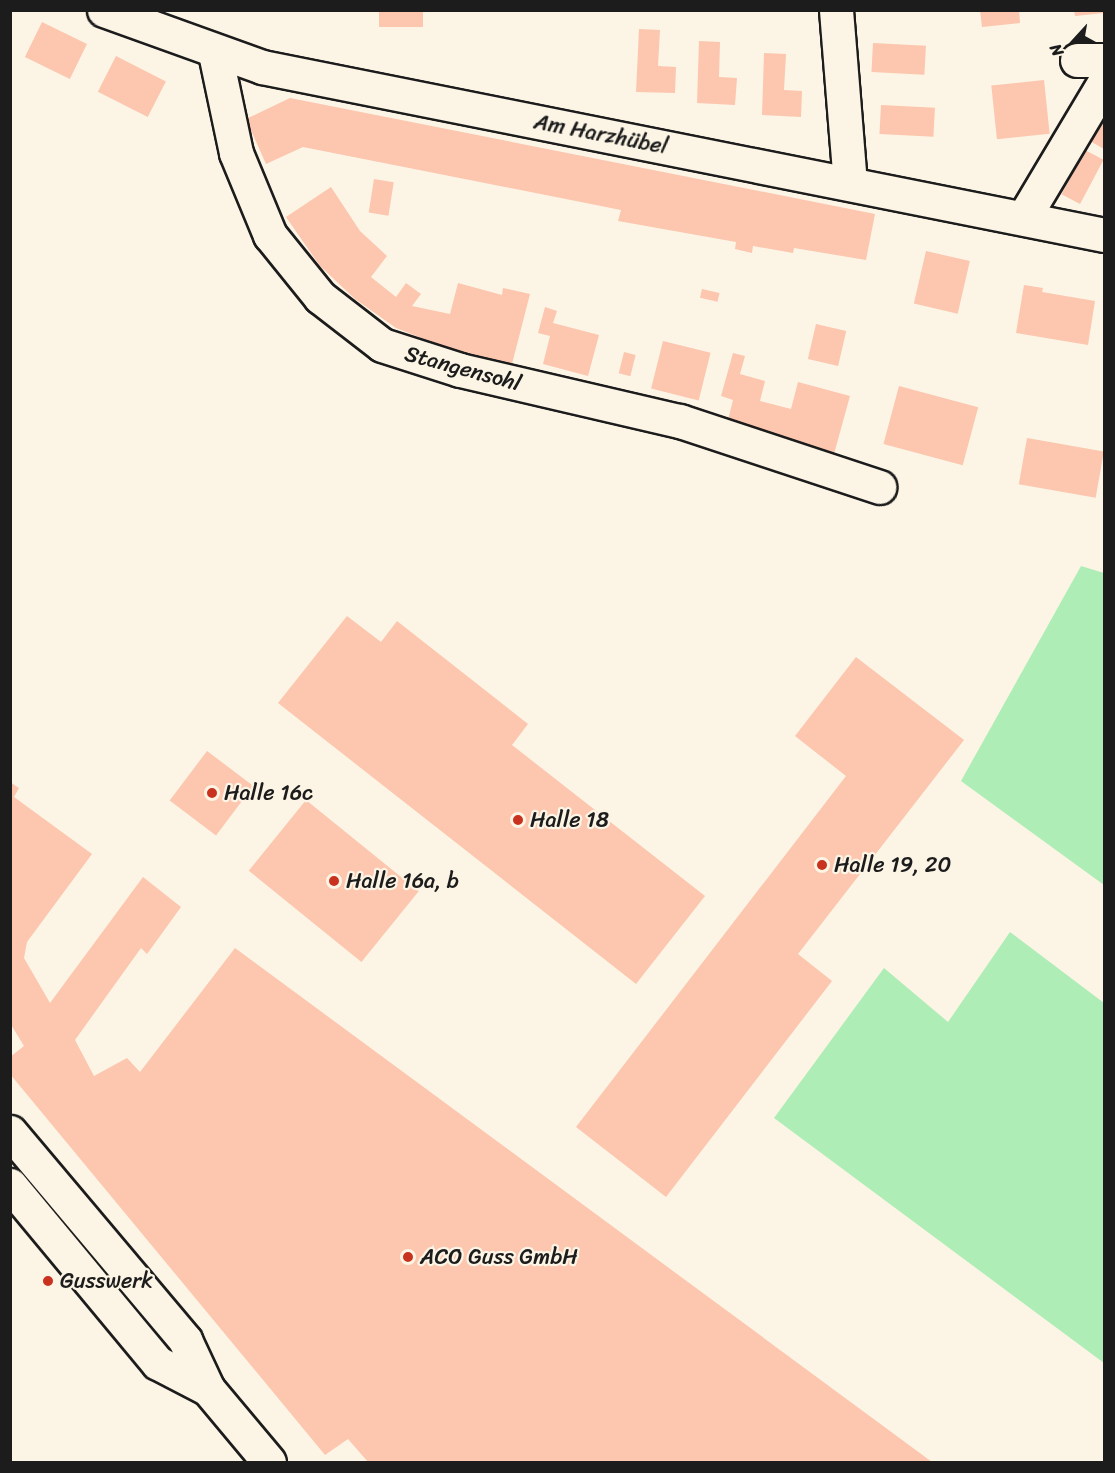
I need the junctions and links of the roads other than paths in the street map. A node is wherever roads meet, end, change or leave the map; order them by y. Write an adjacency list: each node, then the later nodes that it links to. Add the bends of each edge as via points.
1 (104, 10): 3 (street, Am Harzhübel)
2 (836, 10): 5 (street)
3 (215, 53): 5 (street, Am Harzhübel, via 262,67); 8 (street, Stangensohl, via 236,153 270,235 320,297 382,345 460,370 680,421)
4 (1104, 83): 6 (street)
5 (850, 183): 6 (street, Am Harzhübel)
6 (1024, 217): 7 (street, Am Harzhübel)
7 (1104, 235)
8 (879, 487)
9 (10, 1132): 11 (street, via 185,1340)
10 (10, 1185): 11 (street, via 158,1363)
11 (208, 1389): 12 (street)
12 (269, 1462)

